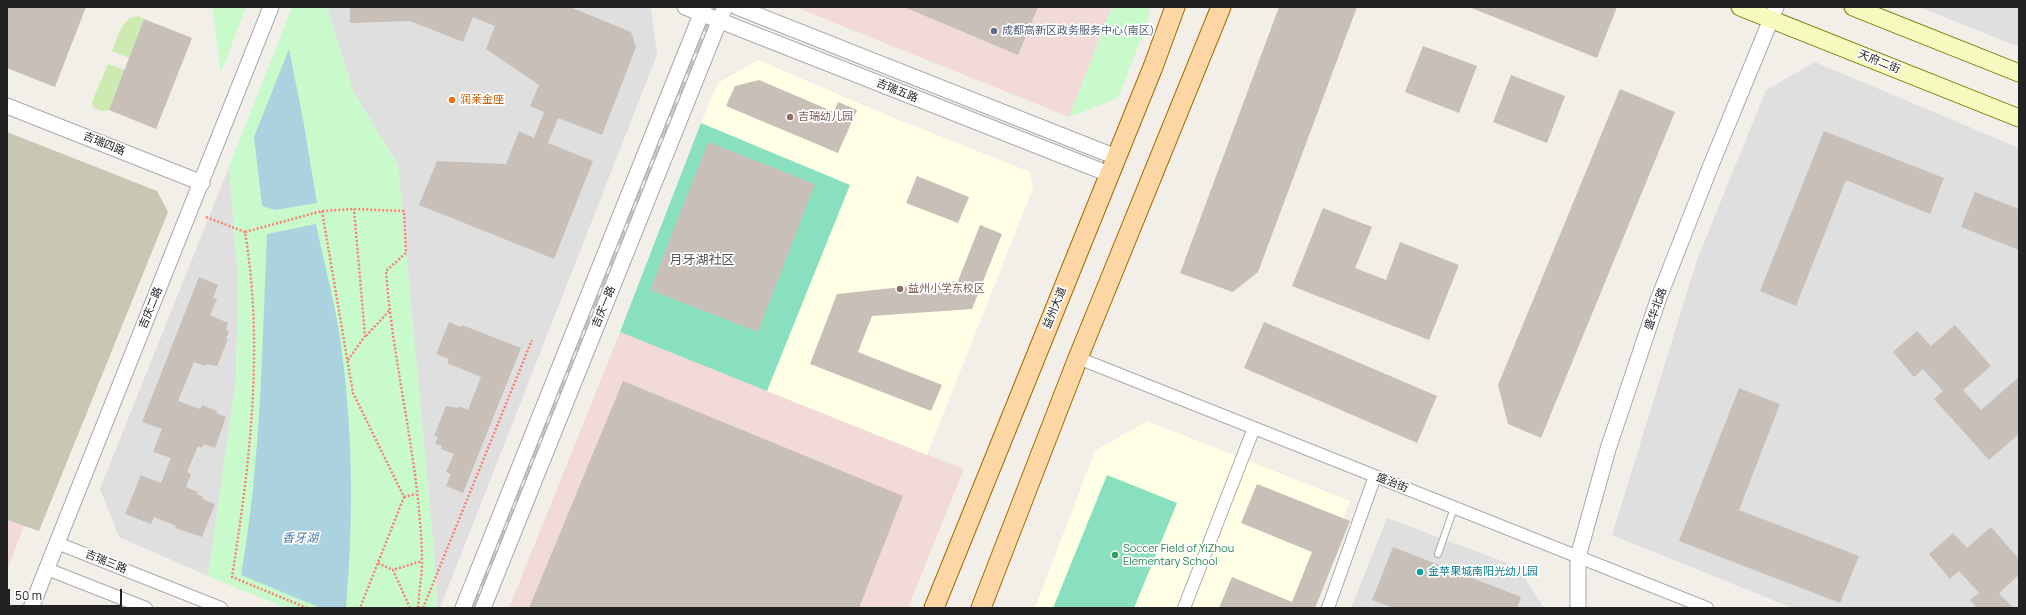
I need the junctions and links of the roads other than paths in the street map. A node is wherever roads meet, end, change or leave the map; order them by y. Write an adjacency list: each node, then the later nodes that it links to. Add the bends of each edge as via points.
1 (270, 7): 16 (street, 吉庆二路)
2 (685, 7): 8 (street, 吉瑞五路)
3 (737, 7): 14 (street, 吉瑞五路)
4 (1175, 7): 14 (main road, 益州大道)
5 (1221, 7): 17 (main road)
6 (1740, 7): 9 (main road, 天府二街)
7 (1853, 7): 11 (main road)
8 (703, 10): 10 (street, 吉瑞五路); 28 (street, 吉庆一路)
9 (1774, 13): 13 (main road, 天府二街); 23 (street, 盛华北路, via 1658,300 1608,449)
10 (722, 14): 15 (street, 吉瑞五路); 29 (street, 吉庆一路)
11 (2019, 73)
12 (7, 106): 16 (street, 吉瑞四路)
13 (2019, 118)
14 (1116, 157): 15 (main road, 益州大道)
15 (1109, 174): 30 (main road, 益州大道)
16 (202, 183): 21 (street, 吉庆二路)
17 (1078, 358): 18 (street, 盛治街); 31 (main road)
18 (1254, 428): 19 (street, 盛治街); 32 (street)
19 (1376, 476): 20 (street, 盛治街); 33 (street)
20 (1454, 508): 22 (lane); 23 (street, 盛治街)
21 (57, 543): 24 (street, 吉庆二路); 27 (street, 吉瑞三路)
22 (1438, 554)
23 (1578, 557): 34 (street, 盛华北路); 35 (street, 盛治街)
24 (47, 569): 25 (street, 吉庆二路); 26 (street)
25 (31, 608)
26 (146, 608)
27 (221, 608)
28 (463, 608)
29 (484, 608)
30 (934, 608)
31 (981, 608)
32 (1184, 608)
33 (1328, 608)
34 (1578, 608)
35 (1707, 608)

